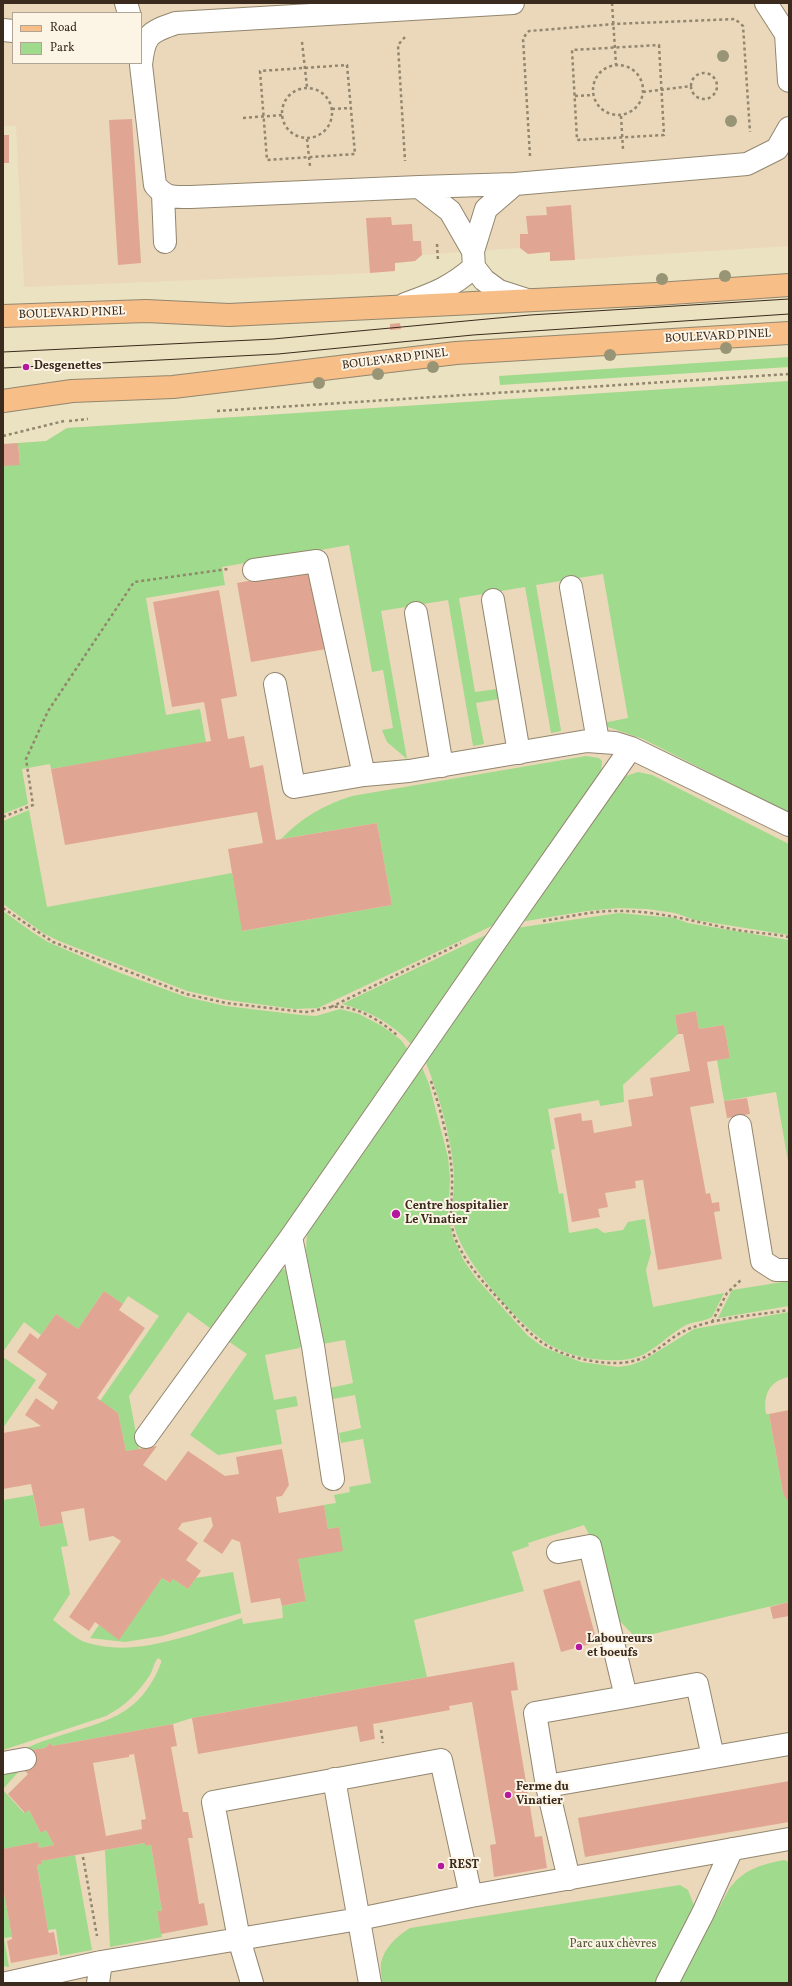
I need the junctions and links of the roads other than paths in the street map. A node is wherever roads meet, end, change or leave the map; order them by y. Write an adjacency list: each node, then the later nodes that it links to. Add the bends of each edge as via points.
1 (513, 3): 5 (lane, via 176,23 157,29)
2 (766, 3): 4 (lane)
3 (784, 3): 4 (lane)
4 (786, 34): 7 (lane)
5 (142, 44)
6 (141, 64): 11 (lane, via 155,185)
7 (789, 80)
8 (789, 128): 9 (lane, via 777,149 747,164)
9 (515, 184): 10 (lane); 13 (lane, via 486,209)
10 (419, 187): 11 (lane, via 170,198); 13 (lane, via 450,210)
11 (162, 194): 12 (lane)
12 (165, 242)
13 (473, 259): 15 (lane, via 484,280 499,291); 16 (lane, via 459,280 448,288)
14 (789, 285): 15 (main road, BOULEVARD PINEL)
15 (527, 300): 16 (main road, BOULEVARD PINEL)
16 (398, 307): 17 (main road, BOULEVARD PINEL, via 229,315 146,311)
17 (3, 316)
18 (789, 333): 19 (main road, BOULEVARD PINEL, via 456,353 173,387 72,391)
19 (3, 401)
20 (254, 570): 29 (lane, via 317,561)
21 (571, 587): 25 (lane)
22 (494, 600): 27 (lane)
23 (416, 613): 28 (lane)
24 (275, 684): 29 (lane, via 294,787)
25 (598, 741): 26 (lane); 27 (lane)
26 (631, 748): 30 (lane); 32 (lane)
27 (520, 753): 28 (lane)
28 (442, 766): 29 (lane)
29 (364, 776)
30 (789, 825)
31 (740, 1126): 33 (lane, via 762,1261 776,1270)
32 (291, 1237): 34 (lane); 35 (lane, via 313,1346)
33 (789, 1270)
34 (146, 1437)
35 (333, 1478)
36 (558, 1552): 37 (lane, via 590,1546)
37 (626, 1697): 39 (lane, via 697,1684); 43 (lane, via 535,1713)
38 (789, 1744): 39 (lane)
39 (713, 1757): 43 (lane)
40 (25, 1759): 41 (lane)
41 (3, 1763)
42 (334, 1779): 47 (lane, via 441,1760); 48 (lane); 49 (lane, via 212,1802)
43 (546, 1786): 46 (lane)
44 (789, 1839): 45 (lane)
45 (732, 1849): 46 (lane); 55 (lane)
46 (569, 1879): 47 (lane)
47 (471, 1896): 48 (lane)
48 (359, 1918): 49 (lane); 54 (lane)
49 (239, 1939): 50 (lane); 53 (lane)
50 (101, 1962): 51 (lane); 52 (lane)
51 (6, 1983)
52 (98, 1983)
53 (252, 1983)
54 (370, 1983)
55 (667, 1983)

